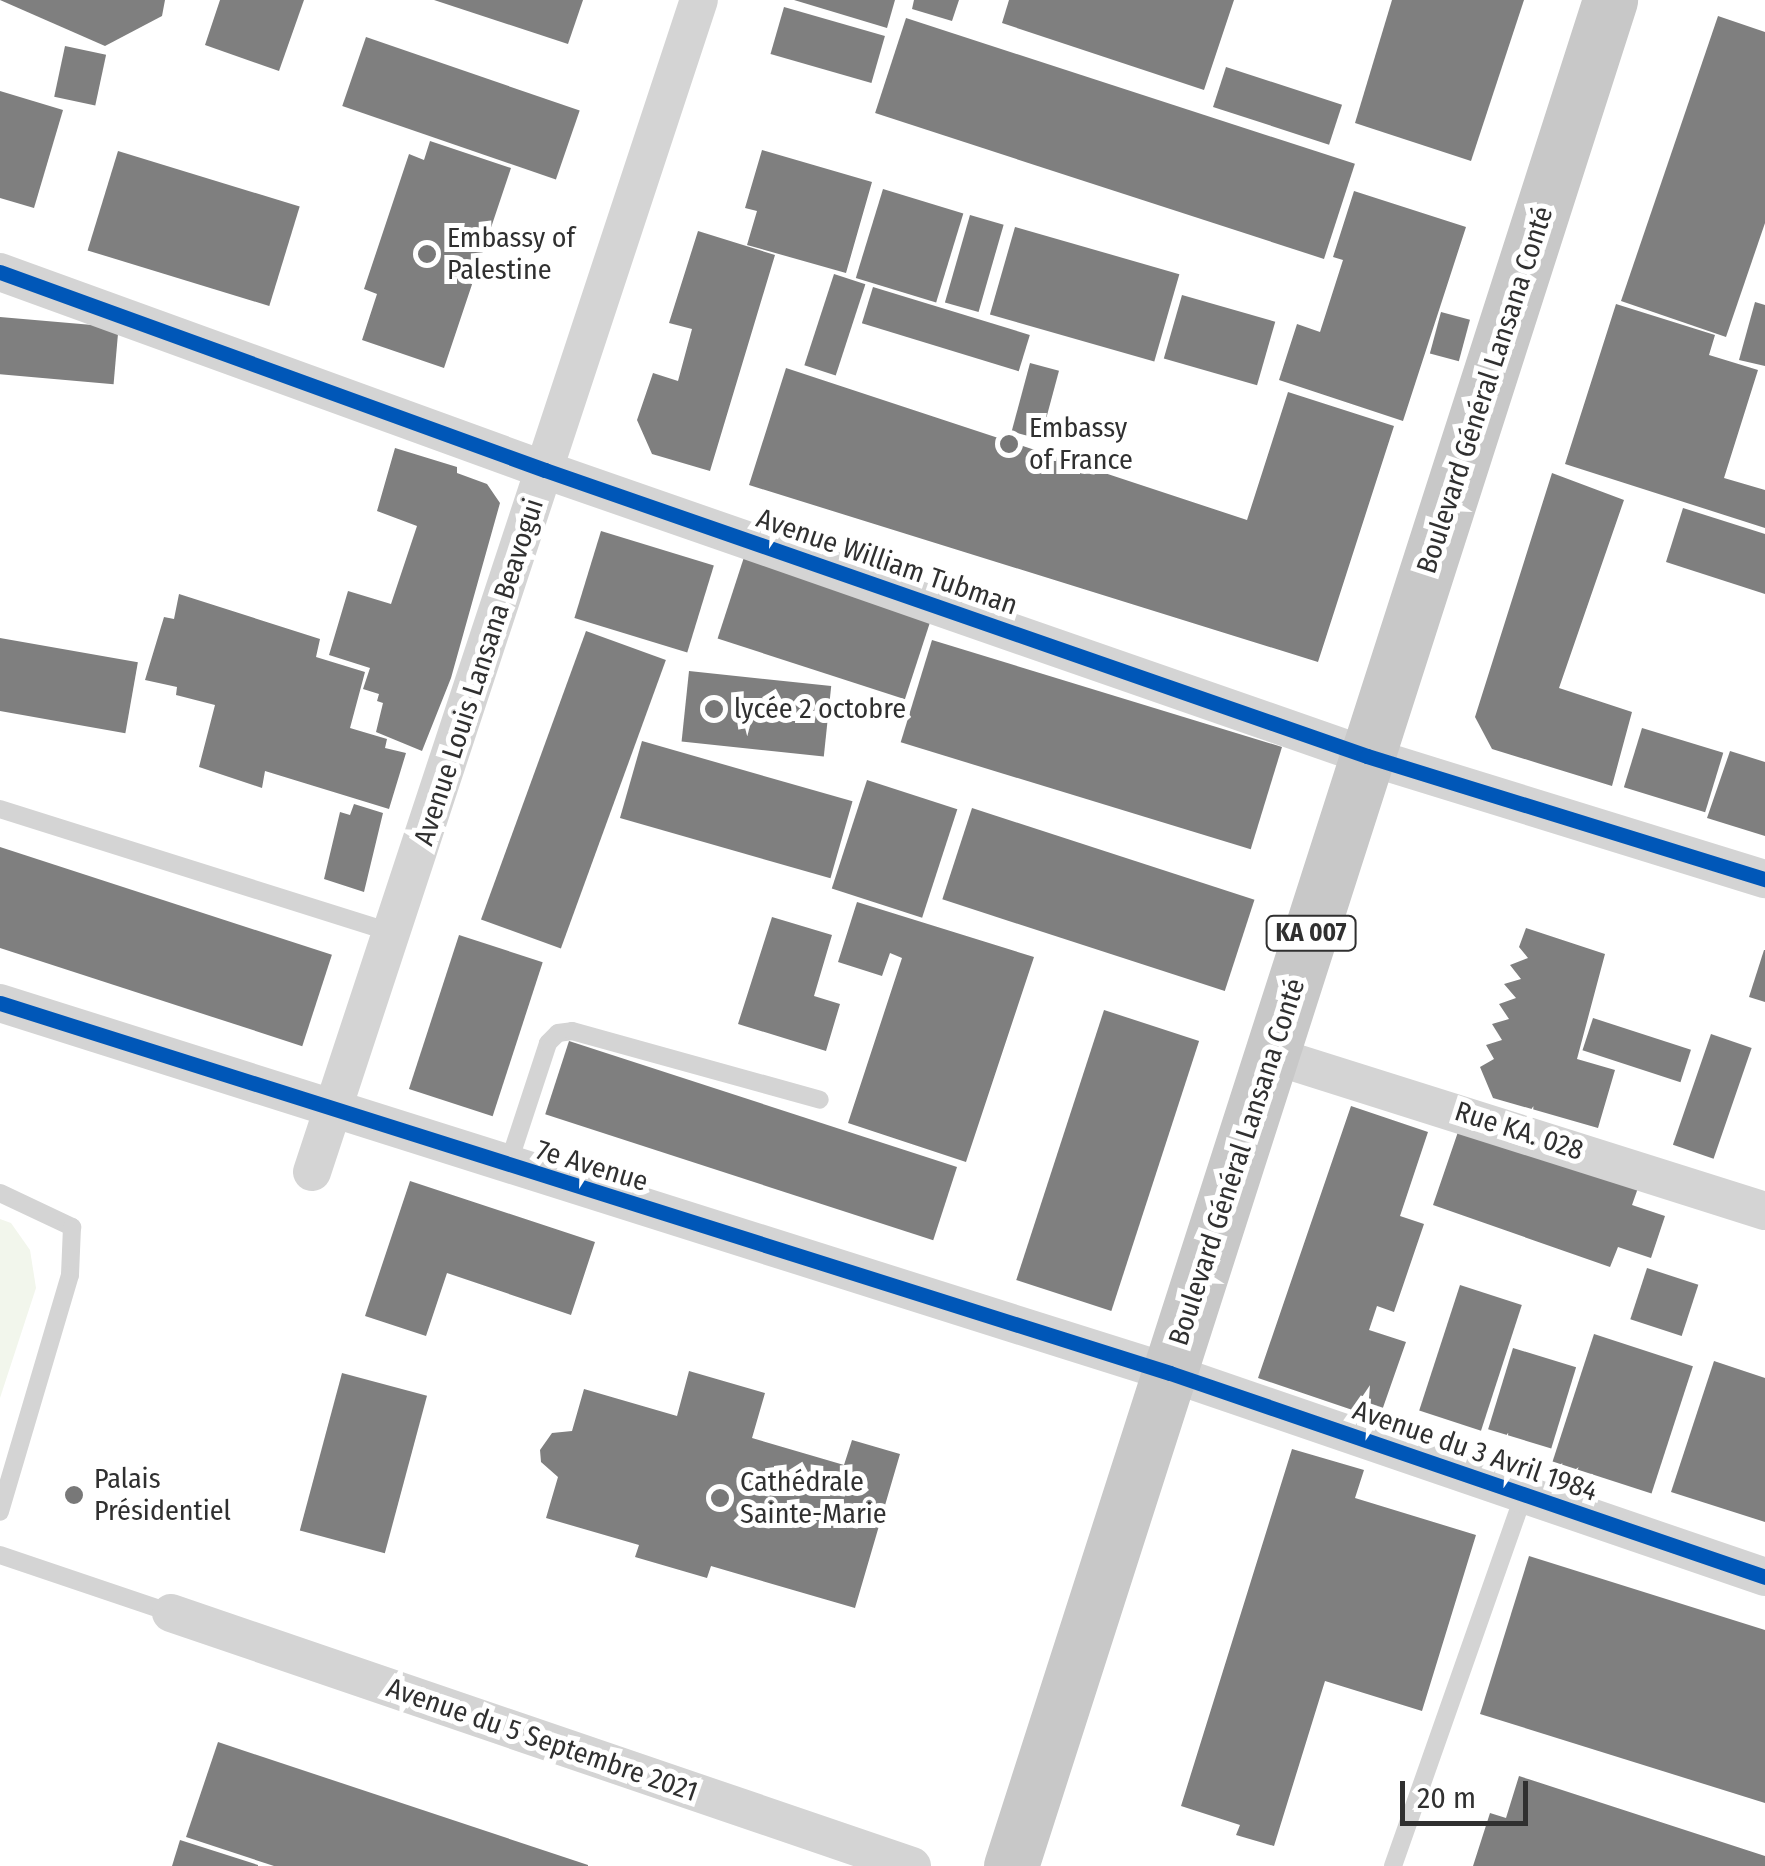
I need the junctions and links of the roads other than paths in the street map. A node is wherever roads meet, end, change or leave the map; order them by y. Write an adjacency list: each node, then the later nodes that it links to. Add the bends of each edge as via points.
1 (700, 0): 4 (street, Avenue Louis Lansana Beavogui)
2 (1610, 0): 5 (main road, Boulevard Général Lansana Conté / KA 007)
3 (0, 272): 4 (street, Avenue William Tubman)
4 (546, 470): 5 (street, Avenue William Tubman); 8 (street, Avenue Louis Lansana Beavogui)
5 (1368, 756): 7 (street, Avenue William Tubman); 10 (main road, Boulevard Général Lansana Conté / KA 007)
6 (0, 809): 8 (lane)
7 (1765, 879)
8 (393, 933): 12 (street, Avenue Louis Lansana Beavogui)
9 (0, 1003): 12 (street, 7e Avenue)
10 (1272, 1056): 16 (street, Rue KA. 028); 17 (main road, Boulevard Général Lansana Conté / KA 007)
11 (820, 1100): 13 (lane, via 558,1032 548,1043)
12 (334, 1112): 13 (street, 7e Avenue); 14 (street, Avenue Louis Lansana Beavogui)
13 (508, 1166): 17 (street, 7e Avenue)
14 (312, 1172)
15 (0, 1193): 19 (lane, via 72,1227 70,1275)
16 (1765, 1210)
17 (1170, 1373): 18 (street, Avenue du 3 Avril 1984); 24 (main road, Boulevard Général Lansana Conté / KA 007)
18 (1524, 1494): 21 (street, Avenue du 3 Avril 1984); 25 (lane)
19 (0, 1512)
20 (0, 1555): 22 (lane)
21 (1765, 1577)
22 (172, 1613): 23 (street, Avenue du 5 Septembre 2021)
23 (912, 1866)
24 (1011, 1866)
25 (1393, 1866)

